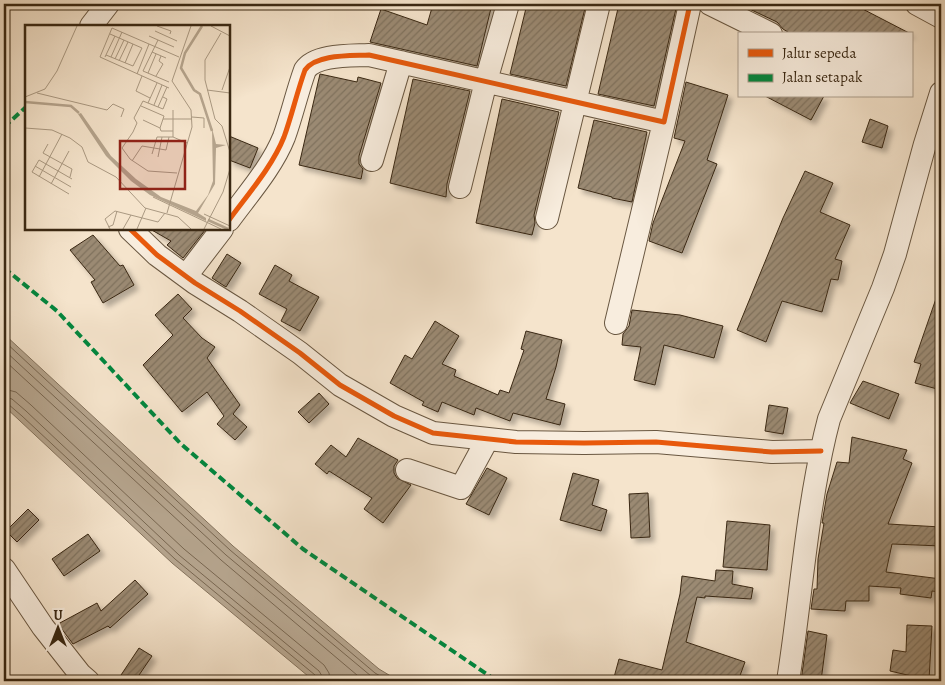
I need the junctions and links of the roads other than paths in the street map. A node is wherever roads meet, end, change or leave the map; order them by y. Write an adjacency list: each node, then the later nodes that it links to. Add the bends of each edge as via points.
1 (108, 4): 8 (street)
2 (508, 4): 11 (street)
3 (599, 4): 13 (street)
4 (690, 4): 14 (street)
5 (710, 4): 9 (street)
6 (917, 4): 7 (street)
7 (941, 17)
8 (92, 25)
9 (767, 32)
10 (401, 62): 11 (street); 15 (street); 18 (street, via 369,55 318,60 308,65 280,144)
11 (486, 82): 13 (street); 16 (street)
12 (941, 93): 24 (street, via 895,254 866,334 829,419)
13 (576, 102): 14 (street); 17 (street)
14 (664, 122): 22 (street)
15 (372, 160)
16 (460, 187)
17 (547, 218)
18 (230, 219)
19 (131, 230): 21 (street, via 157,255)
20 (221, 230): 21 (street)
21 (186, 276): 23 (street, via 248,316 340,385 394,416 433,433)
22 (616, 323)
23 (487, 440): 24 (street, via 656,442 772,452); 25 (street, via 461,488)
24 (821, 450): 28 (street)
25 (407, 470)
26 (4, 568): 27 (street, via 43,627)
27 (88, 681)
28 (788, 681)

